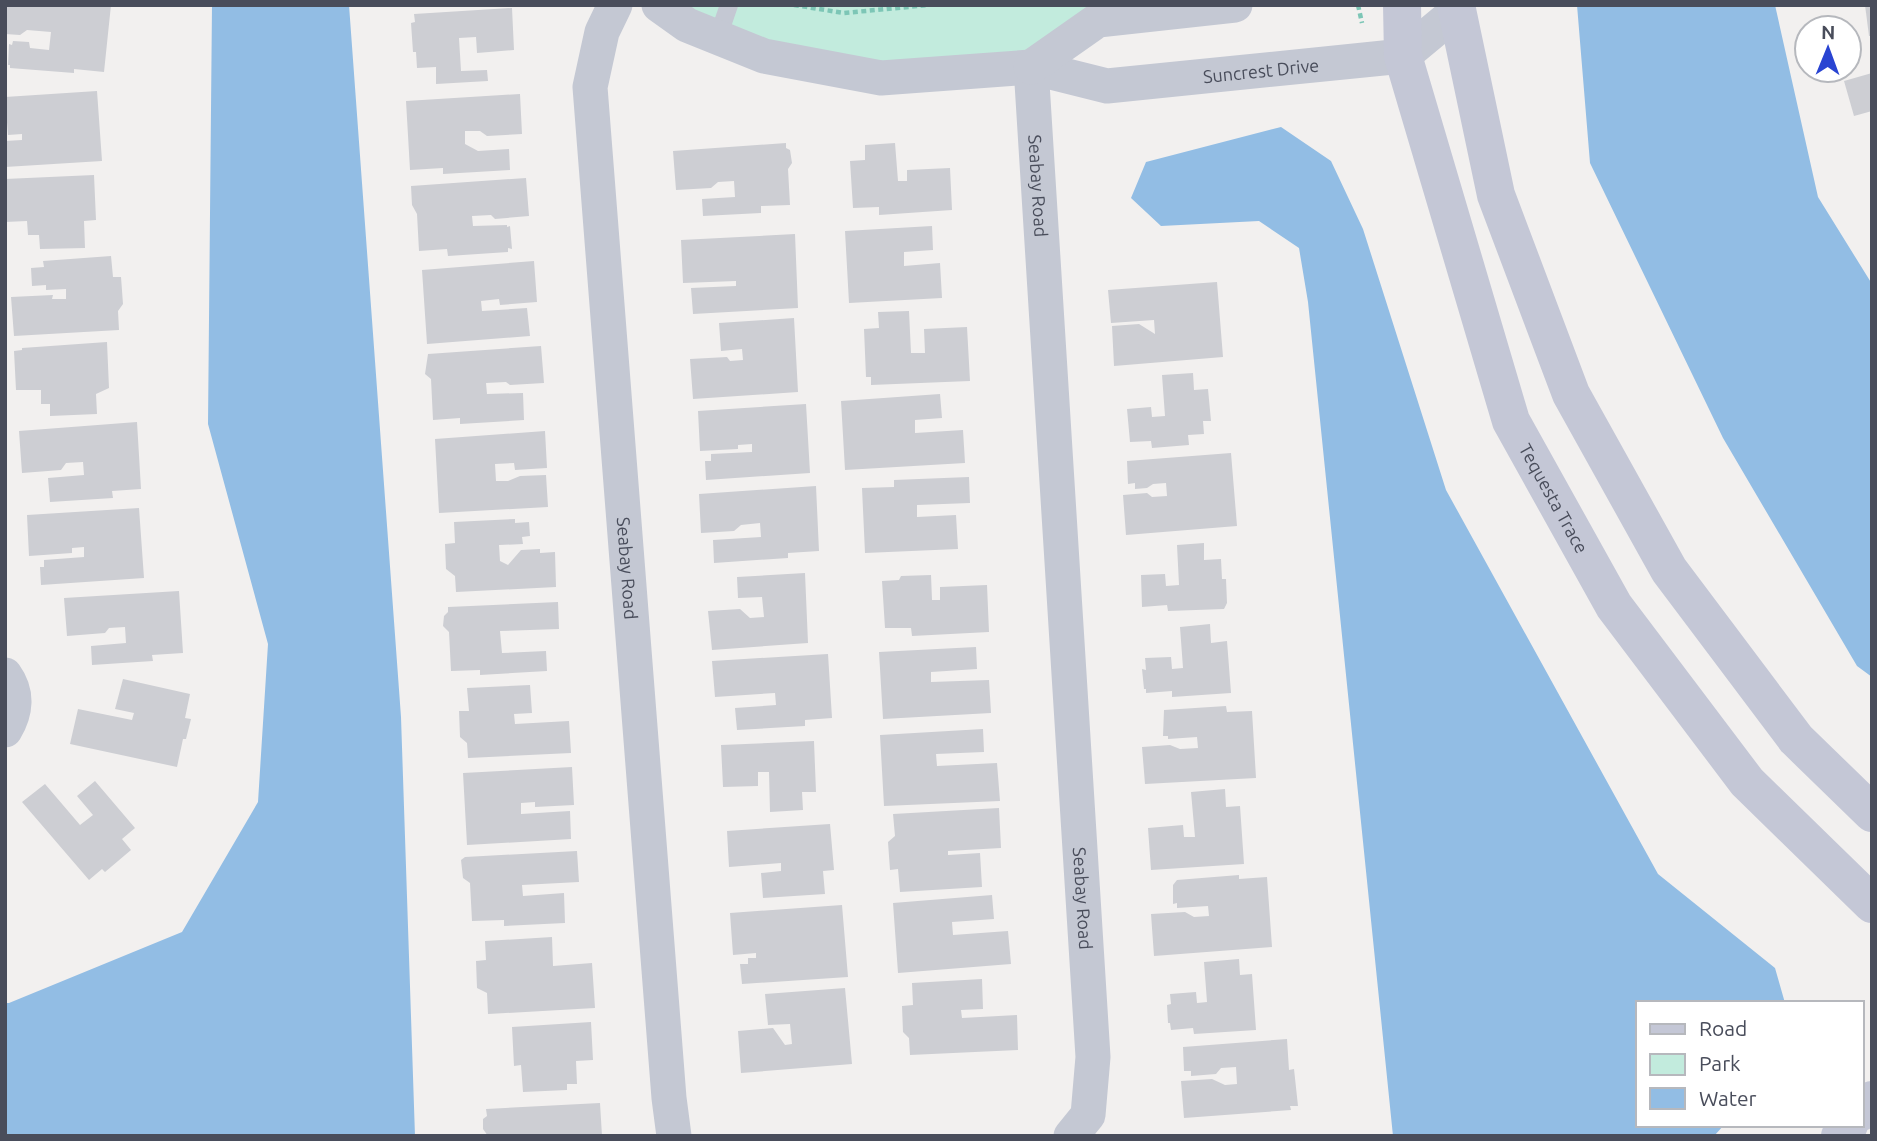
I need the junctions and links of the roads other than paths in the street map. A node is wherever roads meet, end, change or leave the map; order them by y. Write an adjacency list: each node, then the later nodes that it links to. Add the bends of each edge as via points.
1 (615, 5): 14 (street, Seabay Road, via 602,32 590,87)
2 (659, 5): 6 (street, Suncrest Drive, via 687,25)
3 (1235, 5): 8 (street, via 1098,20)
4 (1402, 5): 7 (street, Tequesta Trace)
5 (1449, 8): 7 (street); 11 (street, via 1496,195 1571,394 1669,570 1796,738)
6 (723, 21): 8 (street, Suncrest Drive, via 765,56 881,78)
7 (1403, 56): 8 (street, Suncrest Drive, via 1107,86); 12 (street, Tequesta Trace, via 1511,421 1614,606 1747,782)
8 (1031, 67): 13 (street, Seabay Road, via 1093,1057)
9 (5, 675): 10 (street, via 15,701)
10 (5, 730)
11 (1872, 813)
12 (1872, 904)
13 (1089, 1129)
14 (674, 1136)

